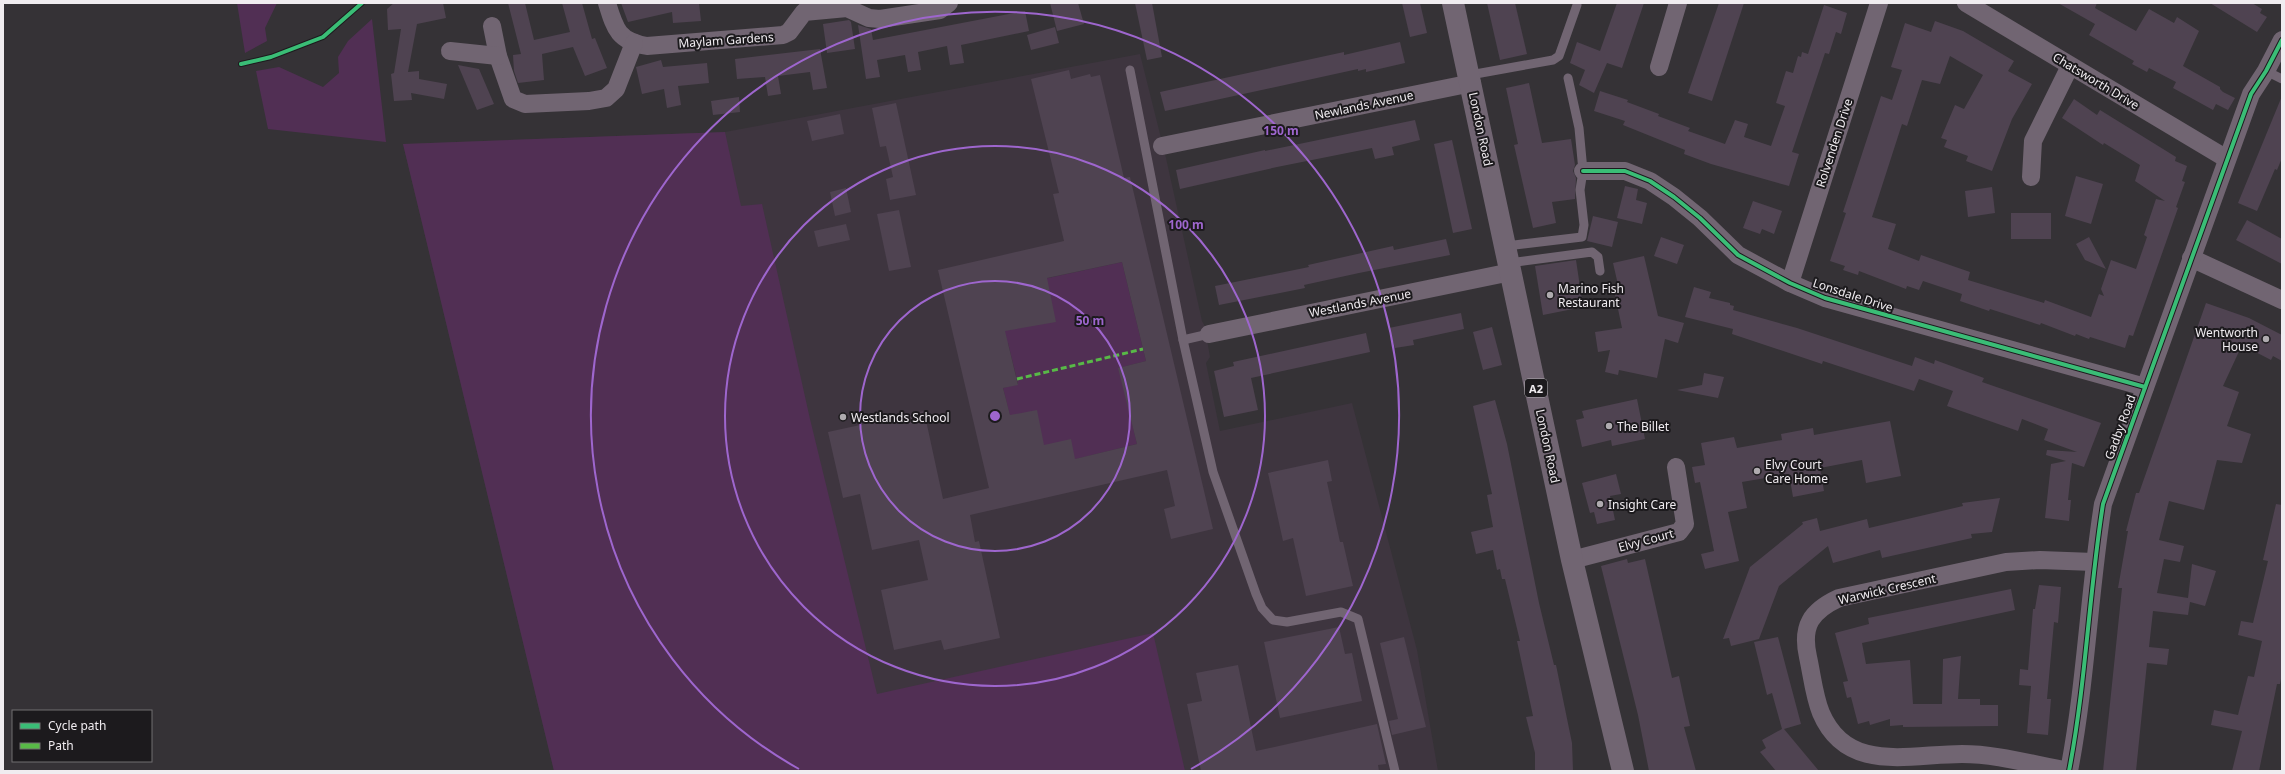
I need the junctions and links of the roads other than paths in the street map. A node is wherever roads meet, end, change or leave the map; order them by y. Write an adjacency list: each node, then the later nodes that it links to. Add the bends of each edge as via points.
1 (607, 3): 9 (street, Maylam Gardens, via 613,24 620,35)
2 (949, 3): 9 (street, Maylam Gardens, via 940,10 880,19 869,18 846,8 804,12 789,32 783,35 647,46)
3 (1454, 3): 18 (main road, London Road / A2)
4 (1678, 3): 13 (street)
5 (1879, 3): 26 (street, Rolvenden Drive)
6 (1966, 3): 14 (street, Chatsworth Drive)
7 (1577, 5): 18 (lane, via 1559,56)
8 (492, 26): 12 (street)
9 (634, 43): 12 (street, via 616,89 606,98 589,101 525,104 513,99)
10 (2280, 48): 16 (street, Gadby Road)
11 (450, 51): 12 (street)
12 (498, 56)
13 (1660, 66)
14 (2070, 66): 20 (street, Chatsworth Drive); 22 (street, via 2033,141)
15 (1130, 70): 29 (lane)
16 (2274, 75): 20 (street, Gadby Road, via 2251,94)
17 (1568, 78): 21 (lane, via 1579,128)
18 (1471, 79): 19 (street, Newlands Avenue); 24 (main road, London Road / A2)
19 (1162, 146)
20 (2227, 159): 23 (street, Gadby Road)
21 (1583, 171): 24 (lane, via 1580,190 1584,225 1582,237); 26 (street, Lonsdale Drive, via 1625,171 1650,181 1700,218 1738,255)
22 (2031, 178)
23 (2191, 258): 27 (street); 30 (street, Gadby Road)
24 (1509, 260): 25 (lane, via 1592,252 1598,257); 28 (street, Westlands Avenue); 32 (main road, London Road / A2)
25 (1600, 271)
26 (1790, 283): 30 (street, Lonsdale Drive, via 1825,298 1867,311)
27 (2282, 300)
28 (1210, 334): 29 (lane)
29 (1183, 340): 34 (lane, via 1213,472 1262,608 1273,620 1287,622 1341,612 1358,619)
30 (2145, 387): 33 (street, Gadby Road, via 2103,504)
31 (1676, 467): 32 (street, Elvy Court, via 1685,524 1678,532)
32 (1572, 560): 35 (main road, London Road / A2)
33 (2094, 562): 36 (street, Gadby Road, via 2078,723); 36 (street, Warwick Crescent, via 2006,562 1839,598 1821,607 1806,631 1806,650 1820,712 1834,735 1854,752 1877,758 1962,754 1993,756)
34 (1395, 771)
35 (1623, 771)
36 (2069, 771)

